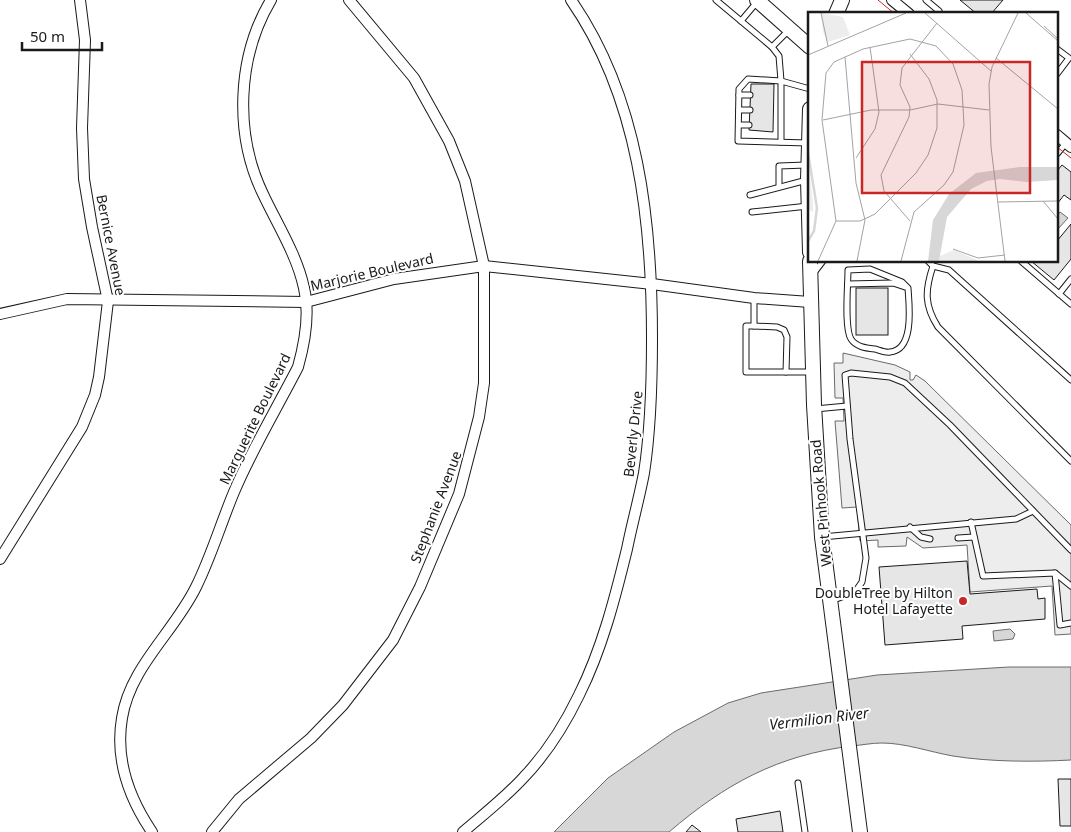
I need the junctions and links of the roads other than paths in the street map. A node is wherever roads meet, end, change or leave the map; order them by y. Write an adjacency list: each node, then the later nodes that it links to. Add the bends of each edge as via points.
1 (80, 0): 59 (street, Bernice Avenue, via 86,40 82,128 84,179)
2 (271, 0): 60 (street, Marguerite Boulevard, via 250,49 243,102 244,128 256,179 294,259)
3 (349, 0): 49 (street, Stephanie Avenue, via 414,78 449,141 467,190)
4 (571, 0): 54 (street, Beverly Drive, via 603,56 621,101 647,221)
5 (716, 0): 13 (lane)
6 (758, 0): 13 (lane); 14 (main road)
7 (842, 0): 10 (main road)
8 (892, 0): 11 (street)
9 (926, 0): 12 (lane)
10 (837, 12)
11 (907, 12)
12 (938, 12)
13 (741, 20): 16 (lane)
14 (790, 29): 15 (main road); 16 (lane)
15 (808, 45)
16 (772, 47): 19 (lane, via 779,56)
17 (1058, 50): 18 (lane, via 1069,58)
18 (1058, 73)
19 (781, 81): 20 (lane); 21 (lane, via 748,79 739,89); 24 (lane)
20 (808, 88)
21 (739, 95): 22 (lane); 25 (lane)
22 (750, 96)
23 (774, 96): 24 (lane)
24 (781, 97): 28 (lane)
25 (739, 110): 26 (lane); 29 (lane)
26 (750, 110)
27 (774, 112): 28 (lane)
28 (781, 112): 32 (lane)
29 (739, 125): 30 (lane); 34 (lane, via 738,141)
30 (749, 125)
31 (774, 126): 32 (lane)
32 (781, 126): 34 (lane)
33 (1058, 136): 36 (street)
34 (781, 142): 35 (lane)
35 (808, 143): 38 (main road)
36 (1068, 145): 37 (lane)
37 (1058, 153)
38 (808, 165): 39 (lane, via 779,166)
39 (779, 186): 40 (lane); 42 (lane)
40 (808, 193)
41 (808, 193): 43 (lane)
42 (750, 195)
43 (752, 212)
44 (810, 262): 52 (main road, West Pinhook Road)
45 (822, 262): 52 (lane)
46 (873, 262): 51 (lane)
47 (929, 262): 50 (lane)
48 (1022, 262): 57 (lane)
49 (484, 266): 54 (street, Marjorie Boulevard); 60 (street, Marjorie Boulevard, via 394,279); 87 (street, Stephanie Avenue, via 484,383 479,417 459,494 420,588 393,640 343,705 311,738 239,799)
50 (933, 266): 67 (lane, via 949,270); 70 (lane, via 927,297 929,312 938,327)
51 (870, 268): 55 (lane, via 848,270); 56 (lane, via 902,282)
52 (810, 276): 61 (main road, West Pinhook Road)
53 (1071, 280): 57 (lane)
54 (652, 284): 58 (street, Marjorie Boulevard); 88 (street, Beverly Drive, via 652,401 644,474 617,592 579,694 550,744 524,778)
55 (848, 284): 56 (lane, via 894,283); 56 (lane, via 850,339 859,346 890,353 898,349 907,337 910,325)
56 (908, 288)
57 (1059, 294): 62 (lane)
58 (754, 298): 61 (street, Marjorie Boulevard); 64 (lane)
59 (108, 301): 60 (street, Marjorie Boulevard); 63 (street, Marjorie Boulevard, via 56,300); 80 (street, Bernice Avenue, via 99,377 82,427)
60 (306, 302): 86 (street, Marguerite Boulevard, via 306,331 298,367 234,491 197,586 140,671 126,701 120,736 121,760 134,802)
61 (810, 302): 66 (main road, West Pinhook Road)
62 (1071, 304)
63 (0, 314)
64 (754, 326): 65 (lane, via 784,330 787,337); 65 (lane, via 746,326 746,372)
65 (786, 372): 66 (lane)
66 (813, 372): 69 (main road, West Pinhook Road)
67 (1071, 380)
68 (847, 406): 69 (lane); 71 (lane, via 845,376 851,373 905,382); 74 (lane)
69 (814, 409): 75 (main road, West Pinhook Road)
70 (1071, 461)
71 (1033, 511): 72 (lane, via 1016,519); 79 (lane)
72 (971, 522): 73 (lane); 76 (lane)
73 (910, 527): 74 (lane); 78 (lane)
74 (864, 533): 75 (lane); 83 (lane, via 866,558 862,582 855,592)
75 (822, 537): 83 (main road, West Pinhook Road)
76 (974, 537): 77 (lane); 81 (lane, via 983,576)
77 (958, 538)
78 (930, 539)
79 (1071, 550)
80 (0, 559)
81 (1055, 573): 82 (lane); 84 (lane, via 1060,625)
82 (1071, 586)
83 (830, 601): 90 (main road, West Pinhook Road)
84 (1071, 623)
85 (798, 783): 89 (lane)
86 (152, 832)
87 (212, 832)
88 (463, 832)
89 (806, 832)
90 (860, 832)

